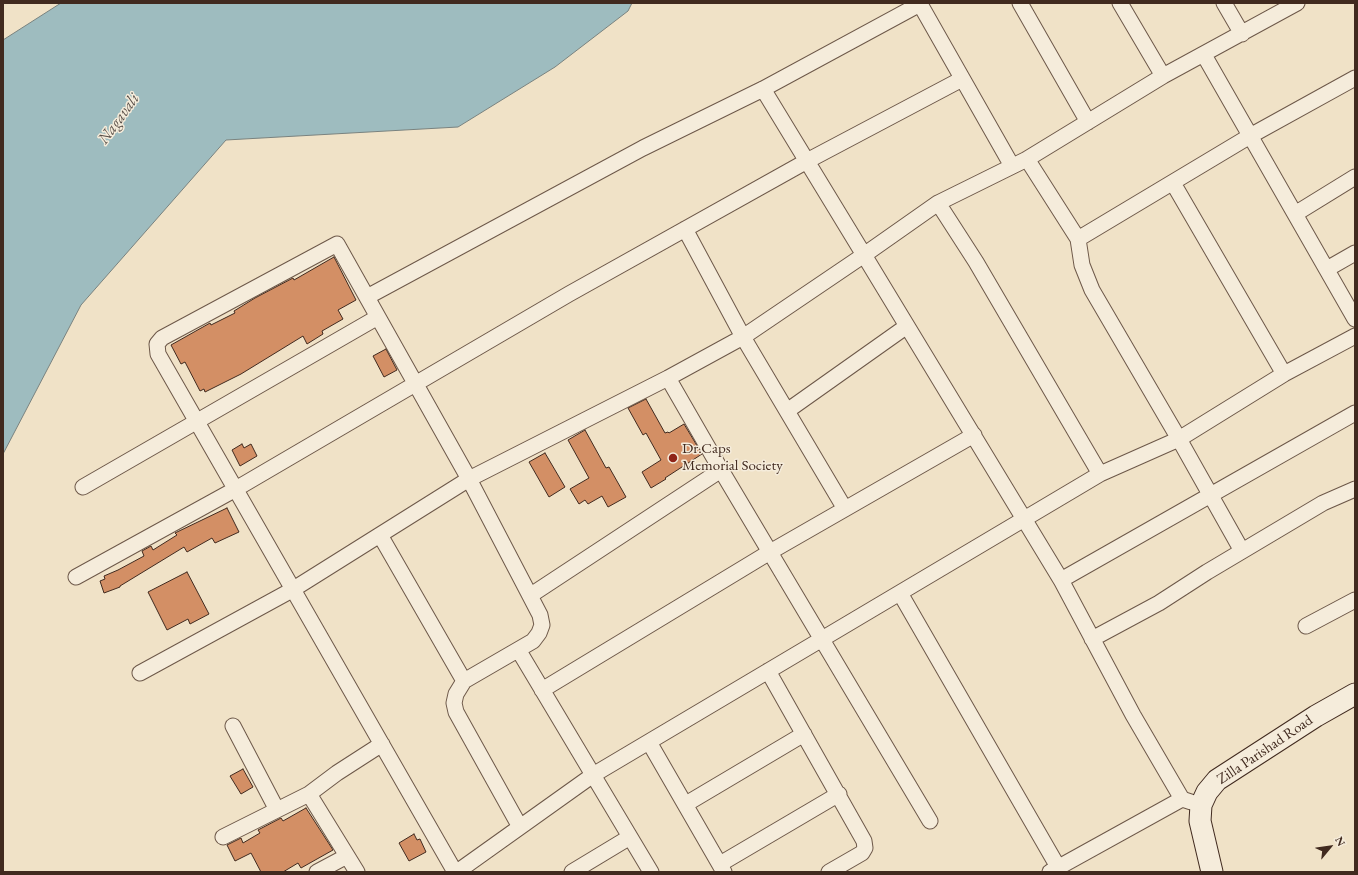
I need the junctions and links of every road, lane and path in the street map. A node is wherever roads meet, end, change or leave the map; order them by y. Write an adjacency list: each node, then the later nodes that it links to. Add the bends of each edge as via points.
1 (1020, 3): 12 (street)
2 (1120, 3): 8 (street)
3 (1224, 3): 6 (street)
4 (1297, 3): 6 (street)
5 (921, 4): 10 (street); 11 (street)
6 (1242, 34): 7 (street)
7 (1204, 54): 8 (street); 13 (street)
8 (1163, 76): 12 (street)
9 (1355, 78): 13 (street)
10 (962, 79): 15 (street); 16 (street)
11 (763, 88): 15 (street); 26 (street, via 643,148)
12 (1088, 122): 14 (street)
13 (1250, 136): 18 (street); 20 (street)
14 (1028, 159): 16 (street); 22 (street)
15 (807, 161): 21 (street); 24 (street)
16 (1012, 166): 19 (street)
17 (1355, 177): 20 (street)
18 (1173, 183): 22 (street); 32 (street)
19 (938, 203): 24 (street); 41 (street, via 976,262)
20 (1295, 214): 25 (street)
21 (686, 229): 31 (street); 34 (street)
22 (1078, 239): 39 (street, via 1082,265 1092,290)
23 (1355, 253): 25 (street)
24 (864, 255): 29 (street); 31 (street)
25 (1327, 270): 28 (street)
26 (367, 297): 27 (street); 37 (street, via 337,244 162,338 157,344 158,354)
27 (378, 317): 34 (street); 37 (street)
28 (1355, 319)
29 (907, 326): 35 (street); 38 (street)
30 (1355, 336): 32 (street)
31 (743, 337): 33 (street); 35 (street)
32 (1284, 374): 39 (street)
33 (668, 378): 40 (street); 42 (street)
34 (415, 383): 42 (street); 45 (street)
35 (787, 411): 47 (street)
36 (1355, 413): 46 (street)
37 (197, 422): 43 (street); 45 (street)
38 (974, 435): 47 (street); 48 (street)
39 (1179, 439): 41 (street); 46 (street)
40 (721, 470): 51 (street); 56 (street)
41 (1100, 474): 48 (street)
42 (469, 479): 49 (street); 56 (street)
43 (83, 487)
44 (1355, 489): 50 (street, via 1323,502)
45 (234, 490): 52 (street); 54 (street)
46 (1210, 495): 50 (street); 53 (street)
47 (845, 509): 51 (street)
48 (1024, 519): 53 (street); 55 (street)
49 (380, 536): 54 (street); 64 (street)
50 (1242, 551): 60 (street, via 1159,603)
51 (770, 552): 59 (street); 65 (street)
52 (76, 576)
53 (1061, 580): 60 (street)
54 (292, 590): 63 (street); 70 (street)
55 (900, 593): 59 (street); 84 (street)
56 (531, 595): 61 (street, via 542,625 533,641)
57 (1355, 600): 58 (street)
58 (1306, 626)
59 (823, 638): 62 (street); 78 (street)
60 (1092, 639): 74 (street)
61 (519, 651): 64 (street); 65 (street)
62 (768, 671): 68 (street); 69 (street)
63 (140, 673)
64 (464, 681): 79 (street, via 456,694 456,712)
65 (542, 690): 71 (street)
66 (1355, 694): 76 (main road, Zilla Parishad Road, via 1217,780)
67 (233, 726): 77 (street)
68 (804, 734): 73 (street); 75 (street)
69 (649, 742): 71 (street); 75 (street)
70 (382, 744): 72 (street); 87 (street)
71 (593, 775): 79 (street); 81 (street)
72 (309, 794): 77 (street); 82 (street)
73 (839, 794): 83 (street); 90 (street, via 864,841 865,848 862,853)
74 (1182, 799): 76 (street); 84 (street)
75 (686, 804): 83 (street)
76 (1201, 805): 91 (main road, Zilla Parishad Road, via 1200,821)
77 (277, 810): 80 (street)
78 (930, 821)
79 (520, 827): 87 (street)
80 (223, 837)
81 (630, 837): 88 (street); 89 (street)
82 (347, 856): 85 (street); 86 (street)
83 (722, 868)
84 (1053, 869)
85 (317, 872)
86 (357, 872)
87 (456, 872)
88 (572, 872)
89 (651, 872)
90 (829, 872)
91 (1212, 872)

